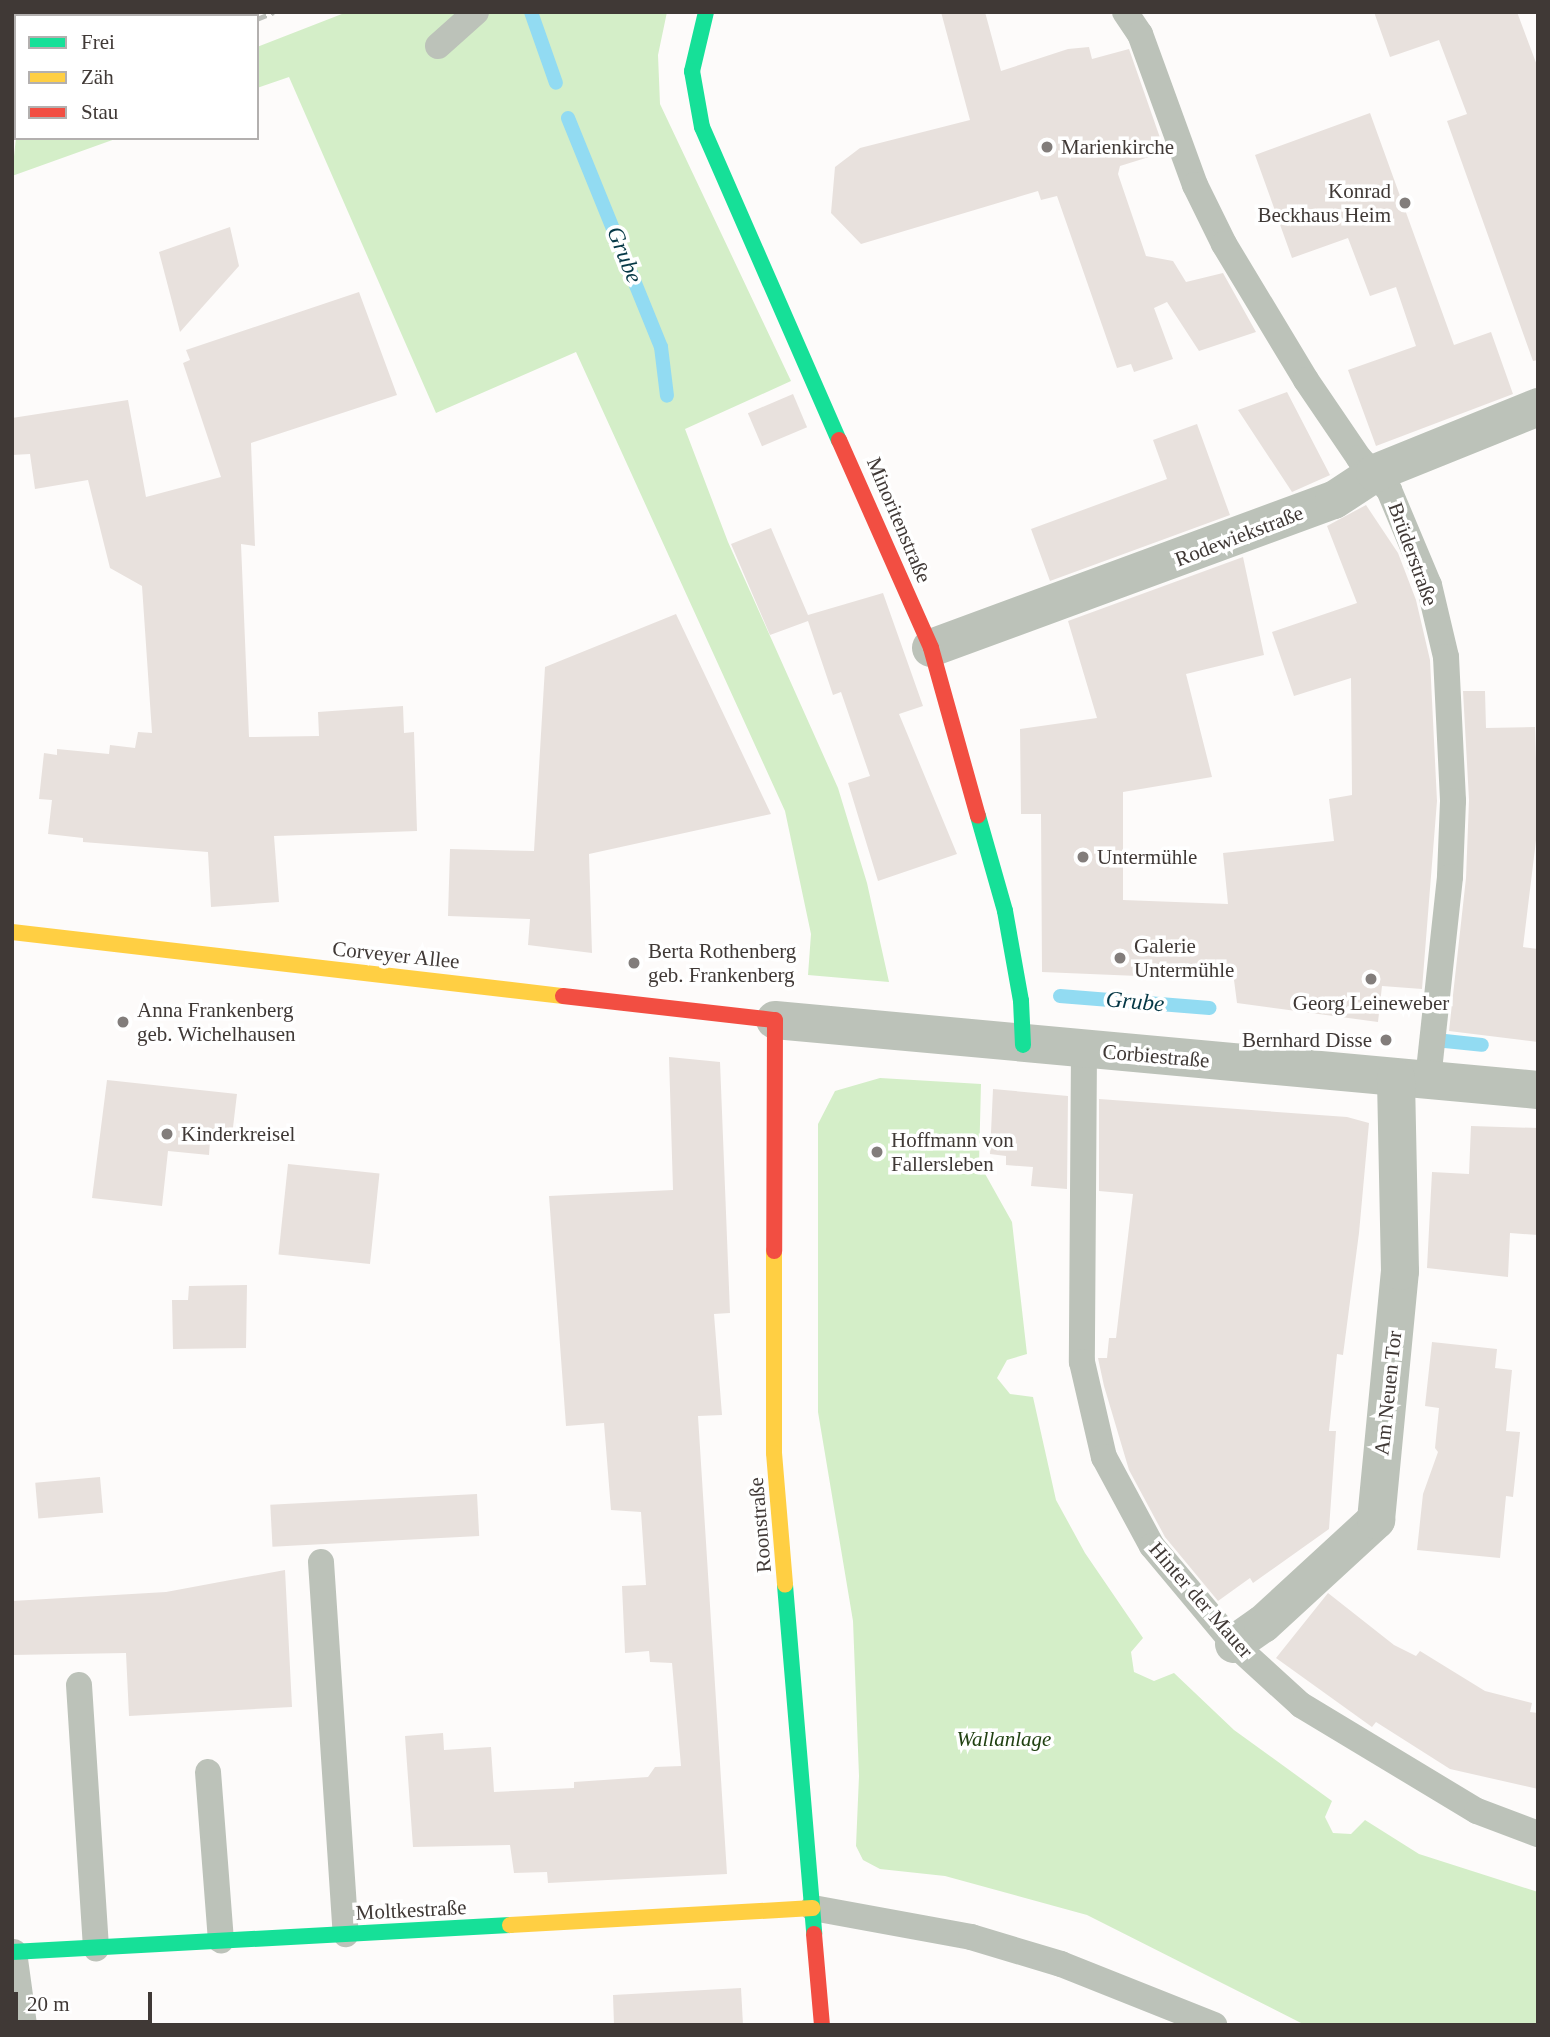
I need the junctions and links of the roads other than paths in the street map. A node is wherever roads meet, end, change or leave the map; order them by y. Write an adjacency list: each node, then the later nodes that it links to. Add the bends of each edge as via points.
1 (476, 12): 4 (lane)
2 (706, 12): 7 (street, Minoritenstraße, via 692,71 702,127)
3 (1125, 12): 6 (lane, Brüderstraße, via 1140,34 1195,185 1224,244 1306,380 1359,458)
4 (438, 46)
5 (1538, 407): 6 (street, Rodewiekstraße)
6 (1375, 473): 7 (street, Rodewiekstraße, via 1334,500); 12 (lane, Brüderstraße, via 1389,490 1429,585 1446,657 1453,801 1450,877)
7 (932, 648): 10 (street, Minoritenstraße, via 1004,911 1021,1001)
8 (12, 932): 9 (street, Corveyer Allee)
9 (775, 1020): 10 (street, Corbiestraße); 19 (street, Roonstraße, via 774,1453)
10 (1023, 1045): 11 (street, Corbiestraße)
11 (1084, 1050): 12 (street, Corbiestraße); 15 (lane, Hinter der Mauer, via 1082,1362 1104,1457 1152,1546)
12 (1419, 1068): 13 (street, Corbiestraße); 15 (street, Am Neuen Tor, via 1376,1520)
13 (1538, 1090)
14 (321, 1562): 20 (lane)
15 (1234, 1644): 18 (lane, Hinter der Mauer, via 1301,1705 1333,1726 1477,1811)
16 (79, 1685): 22 (lane)
17 (208, 1772): 21 (lane)
18 (1538, 1834)
19 (813, 1908): 20 (street, Moltkestraße); 25 (street, Roonstraße); 26 (lane, via 971,1937 1060,1964)
20 (346, 1934): 21 (street, Moltkestraße)
21 (221, 1941): 22 (street, Moltkestraße)
22 (96, 1948): 23 (street, Moltkestraße)
23 (13, 1952): 24 (lane)
24 (24, 2025)
25 (821, 2025)
26 (1214, 2025)

